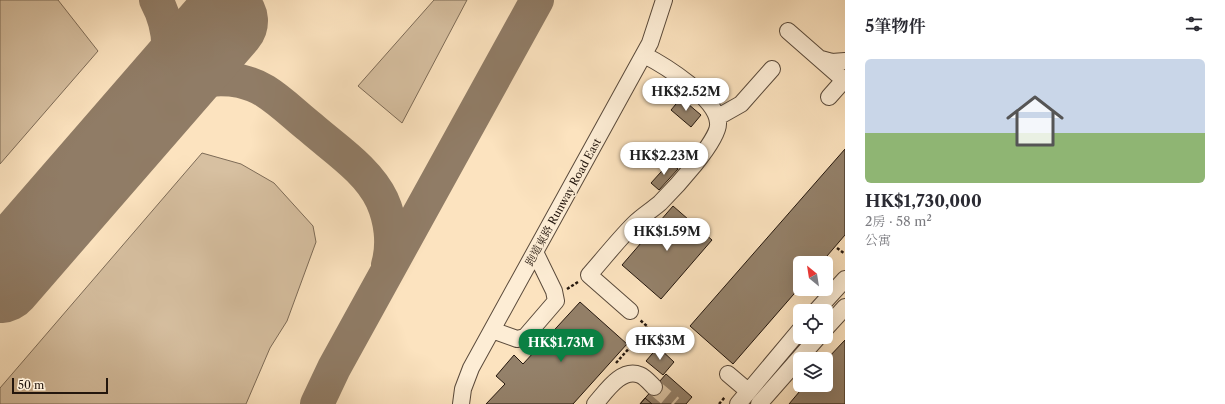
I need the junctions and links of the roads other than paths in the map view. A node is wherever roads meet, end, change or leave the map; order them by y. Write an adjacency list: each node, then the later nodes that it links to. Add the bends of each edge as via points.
1 (664, 0): 3 (street, 跑道東路 Runway Road East)
2 (788, 31): 4 (street)
3 (644, 55): 9 (street, via 671,70 706,100); 10 (street, 跑道東路 Runway Road East)
4 (820, 59): 5 (street, via 832,62); 7 (street)
5 (845, 61)
6 (772, 69): 9 (street, via 741,104)
7 (844, 80): 8 (street)
8 (829, 97)
9 (718, 117): 14 (street, via 718,130 709,146 661,201 634,224 589,275)
10 (535, 252): 16 (street, 跑道東路 Runway Road East); 16 (street, via 554,291 556,301 526,337 517,339)
11 (845, 279): 12 (street)
12 (822, 304)
13 (845, 306): 15 (street)
14 (630, 311)
15 (833, 320)
16 (492, 330): 21 (street, 跑道東路 Runway Road East, via 466,379)
17 (793, 338): 20 (street)
18 (812, 344): 25 (street)
19 (728, 374): 20 (street)
20 (748, 391): 24 (street)
21 (461, 404)
22 (595, 404): 23 (street, via 618,378 629,374 640,375 652,390 631,384)
23 (609, 404)
24 (738, 404)
25 (759, 404)

